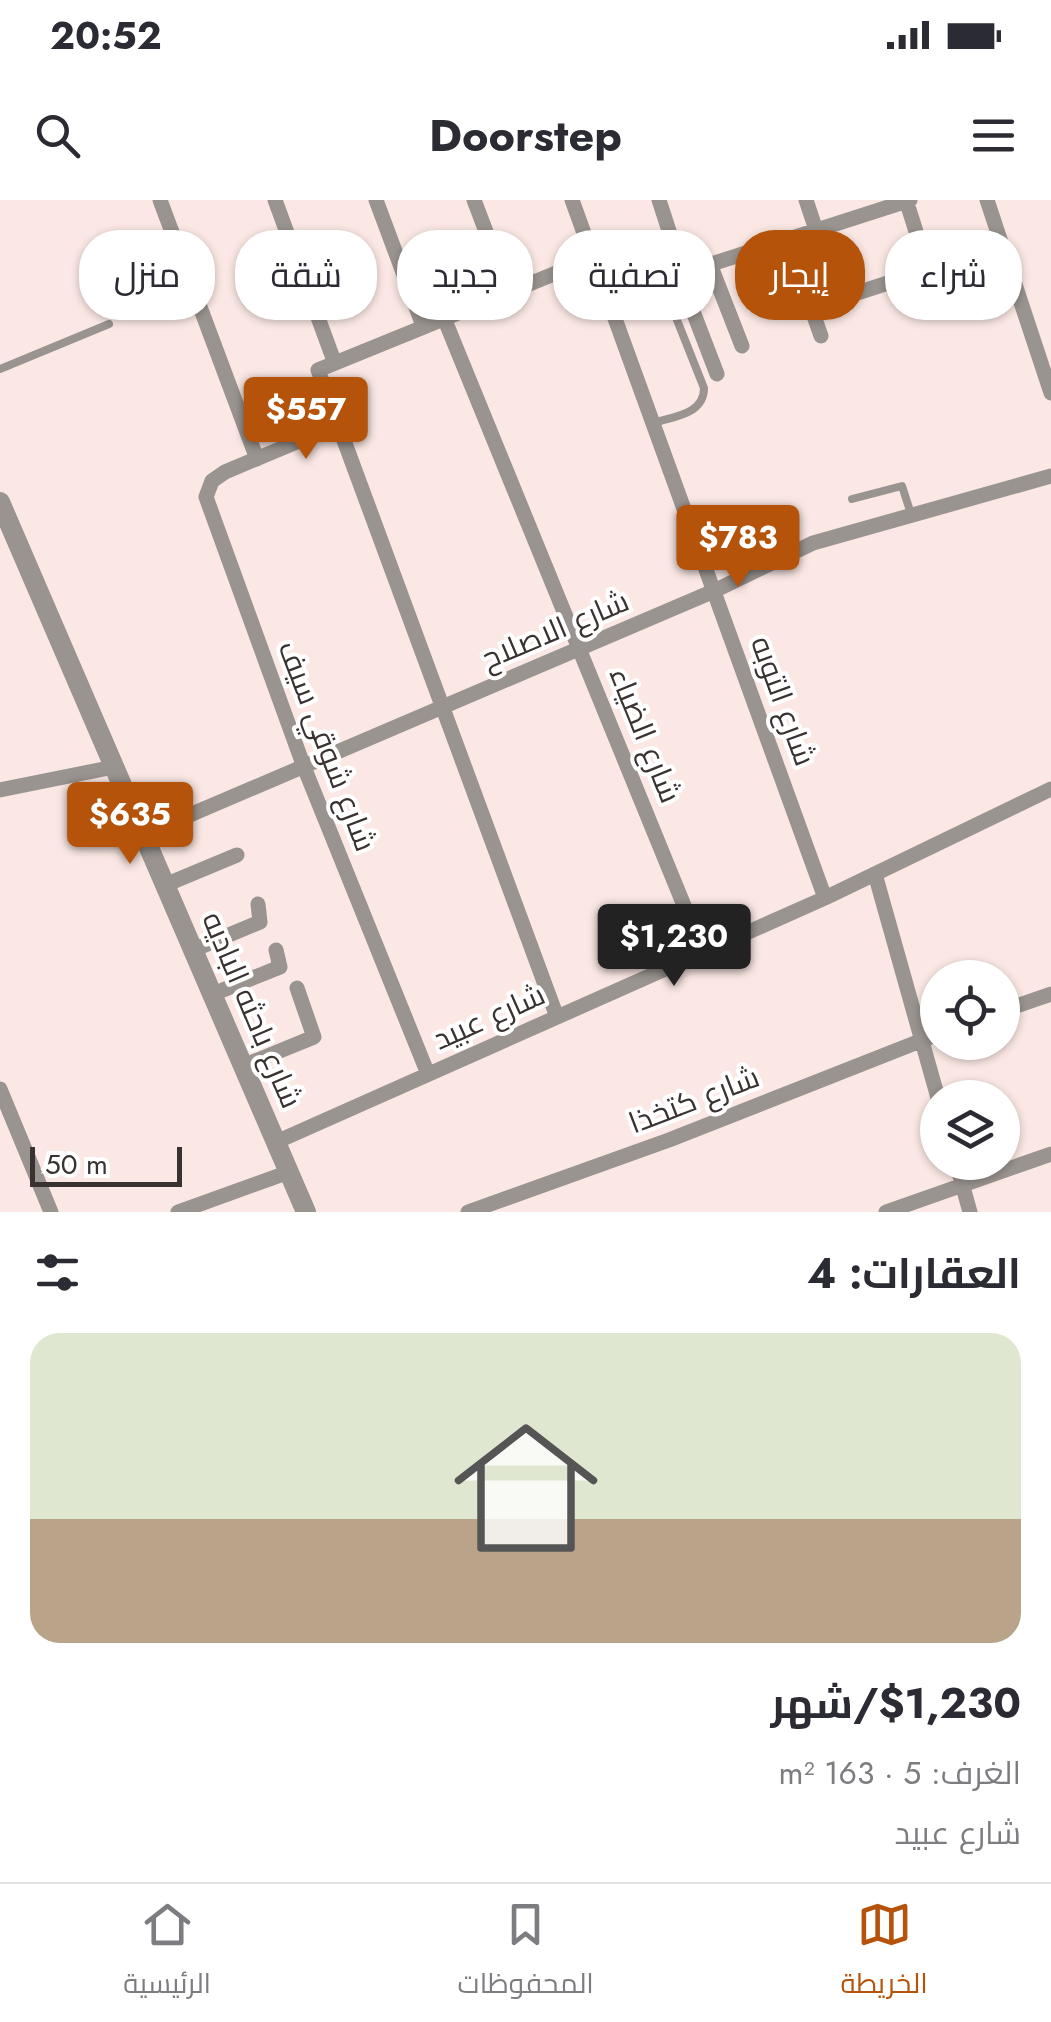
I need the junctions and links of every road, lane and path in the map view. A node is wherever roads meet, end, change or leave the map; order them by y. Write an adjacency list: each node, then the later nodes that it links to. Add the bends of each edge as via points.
1 (160, 200): 32 (street)
2 (274, 200): 26 (street)
3 (376, 200): 23 (street)
4 (474, 200): 10 (street)
5 (572, 200): 11 (street, شارع التوبه)
6 (660, 200): 12 (street)
7 (806, 200): 13 (street)
8 (907, 200): 13 (street); 14 (street)
9 (987, 200): 29 (street)
10 (485, 230)
11 (583, 230)
12 (669, 230)
13 (816, 230)
14 (916, 230)
15 (715, 277): 25 (street)
16 (439, 320): 23 (street)
17 (445, 320): 38 (street, شارع الضياء)
18 (616, 320): 30 (street, شارع التوبه)
19 (677, 320): 30 (lane, via 704,399 698,408)
20 (698, 320): 28 (street)
21 (815, 320): 24 (street)
22 (108, 324): 27 (lane)
23 (423, 326): 26 (street)
24 (820, 336)
25 (742, 346)
26 (334, 361): 31 (street, via 318,374)
27 (0, 369)
28 (717, 374)
29 (1051, 393)
30 (654, 423): 37 (street, شارع التوبه)
31 (337, 424): 32 (street, شارع شوقي سيف); 39 (street)
32 (257, 458): 41 (street, شارع شوقي سيف, via 212,481 206,497)
33 (1051, 476): 36 (street, شارع الاصلاح)
34 (852, 499): 36 (lane, via 902,486)
35 (0, 502): 40 (street, شارع باحثه الباديه)
36 (911, 514): 37 (street, شارع الاصلاح, via 813,544)
37 (714, 592): 38 (street, شارع الاصلاح); 48 (street, شارع التوبه)
38 (580, 650): 39 (street, شارع الاصلاح); 52 (street, شارع الضياء)
39 (443, 709): 41 (street, شارع الاصلاح); 58 (street)
40 (114, 766): 43 (street); 44 (street, شارع باحثه الباديه)
41 (304, 767): 44 (street, شارع الاصلاح); 61 (street, شارع شوقي سيف)
42 (1051, 789): 46 (street, شارع عبيد)
43 (0, 790)
44 (143, 835): 47 (street, شارع باحثه الباديه)
45 (237, 855): 47 (street)
46 (875, 874): 48 (street, شارع عبيد); 57 (street)
47 (165, 885): 50 (street, شارع باحثه الباديه)
48 (824, 898): 52 (street, شارع عبيد)
49 (258, 904): 50 (street, via 260,922)
50 (193, 950): 54 (street, شارع باحثه الباديه)
51 (276, 950): 54 (street, via 280,967)
52 (704, 952): 58 (street, شارع عبيد)
53 (297, 988): 60 (street, via 314,1037)
54 (212, 994): 60 (street, شارع باحثه الباديه)
55 (1051, 994): 56 (street)
56 (1020, 1004)
57 (920, 1009)
58 (557, 1017): 61 (street, شارع عبيد)
59 (920, 1040): 71 (street, شارع كتخذا)
60 (243, 1066): 63 (street, شارع باحثه الباديه)
61 (428, 1074): 63 (street, شارع عبيد)
62 (0, 1089): 68 (street)
63 (276, 1142): 65 (street, شارع باحثه الباديه)
64 (1051, 1154): 67 (street)
65 (289, 1172): 69 (street); 70 (street, شارع باحثه الباديه)
66 (961, 1180): 67 (street)
67 (962, 1185): 72 (street); 73 (street)
68 (52, 1212)
69 (178, 1212)
70 (306, 1212)
71 (468, 1212)
72 (886, 1212)
73 (970, 1212)

